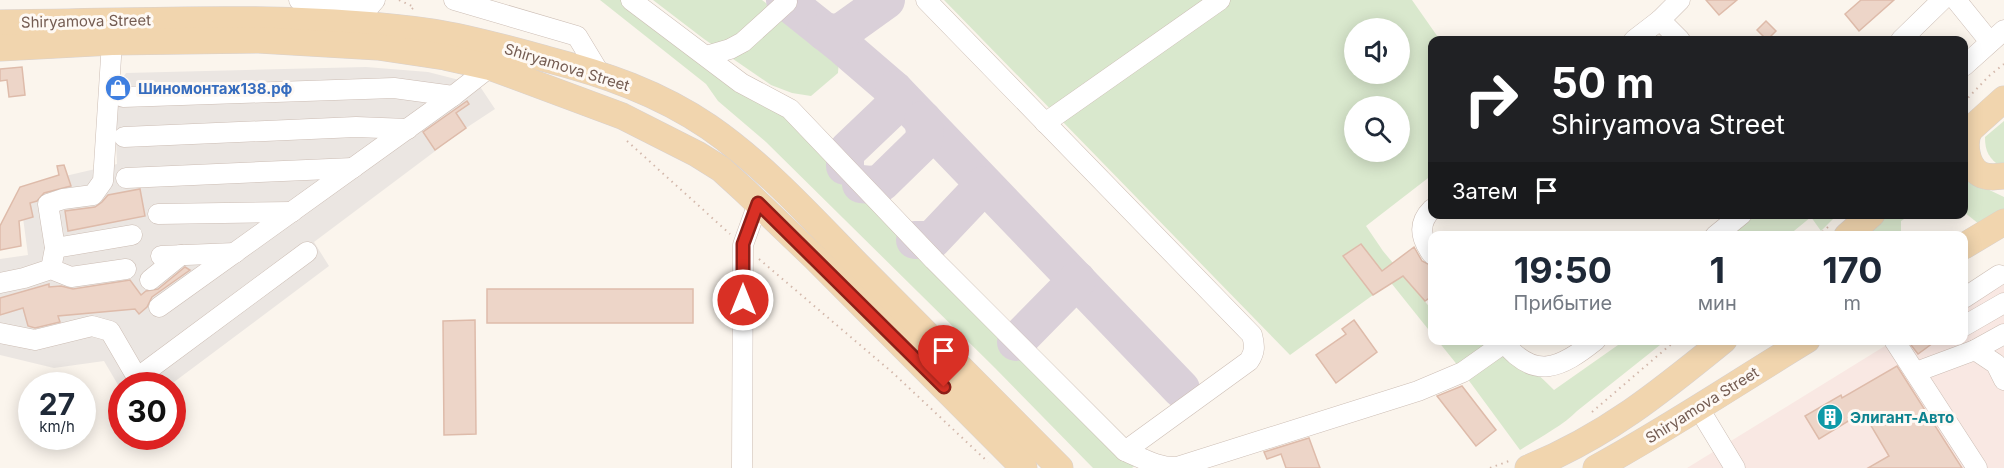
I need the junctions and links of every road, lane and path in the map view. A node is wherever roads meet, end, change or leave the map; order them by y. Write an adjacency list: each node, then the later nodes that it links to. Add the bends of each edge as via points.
1 (299, 0): 2 (street, via 369,7)
2 (375, 0)
3 (454, 0): 24 (street, via 577,36)
4 (631, 0): 19 (street)
5 (926, 0): 31 (street)
6 (1220, 0): 31 (street)
7 (1680, 0): 11 (street)
8 (1942, 0): 15 (street)
9 (1956, 0): 16 (street)
10 (787, 2): 19 (street, via 743,42)
11 (1660, 20): 13 (street); 14 (street)
12 (0, 23): 20 (main road, Shiryamova Street, via 258,19 334,22 437,33)
13 (1639, 36)
14 (1676, 36)
15 (1905, 36)
16 (1997, 36): 21 (street)
17 (112, 42): 18 (main road, Shiryamova Street); 23 (main road, Shiryamova Street, via 339,43 411,51); 53 (street, via 103,181 93,195 48,204)
18 (0, 48)
19 (706, 56): 84 (street, via 741,82 790,109)
20 (547, 59): 24 (main road, Shiryamova Street); 25 (main road, via 581,75 574,88)
21 (1968, 62)
22 (2004, 64): 28 (path)
23 (490, 67): 25 (main road, Shiryamova Street); 26 (street)
24 (600, 74): 30 (main road, Shiryamova Street)
25 (549, 87): 34 (main road, Shiryamova Street)
26 (453, 96): 27 (street, via 394,88); 33 (street)
27 (123, 97)
28 (1968, 98)
29 (2004, 99): 32 (main road)
30 (664, 101): 34 (main road, via 651,99 642,107 642,122); 89 (main road, Shiryamova Street, via 709,127 754,163)
31 (1045, 123): 84 (street, via 1252,335 1254,354 1249,361)
32 (1968, 126)
33 (408, 129): 36 (street, via 356,127); 38 (street)
34 (654, 132): 41 (main road, Shiryamova Street, via 698,154)
35 (620, 136): 51 (path)
36 (124, 137)
37 (1968, 152): 39 (main road, via 1980,173)
38 (353, 168): 40 (street); 42 (street)
39 (2004, 176)
40 (126, 178)
41 (758, 203): 51 (street); 88 (main road, Shiryamova Street)
42 (292, 212): 43 (street); 56 (street)
43 (158, 214)
44 (1428, 215): 54 (street, via 1421,226)
45 (1736, 219): 48 (street)
46 (1866, 219): 49 (main road)
47 (2001, 223): 52 (main road)
48 (1721, 231)
49 (1853, 231)
50 (132, 235): 53 (street)
51 (743, 244): 86 (street); 87 (path)
52 (1968, 244)
53 (55, 248): 59 (street)
54 (1428, 248)
55 (307, 252): 79 (street)
56 (235, 253): 57 (street); 66 (street)
57 (181, 255): 58 (street); 62 (street)
58 (161, 256)
59 (51, 269): 60 (street, via 71,277); 63 (street)
60 (126, 269)
61 (2000, 275): 64 (street)
62 (150, 280)
63 (0, 283)
64 (1968, 295)
65 (2004, 303): 67 (street)
66 (159, 307)
67 (1968, 324)
68 (0, 333): 78 (street, via 35,340 92,326 110,331)
69 (2004, 334): 77 (street)
70 (1499, 345): 84 (street, via 1463,372 1418,391 1177,467 1160,466)
71 (1506, 345): 72 (street, via 1521,360 1543,367 1567,362)
72 (1589, 345)
73 (1671, 345): 83 (path)
74 (1718, 345): 83 (main road, via 1651,399)
75 (1799, 345): 82 (main road, Shiryamova Street)
76 (1898, 345): 80 (street)
77 (1975, 350): 80 (street); 81 (street, via 1996,364)
78 (134, 372)
79 (153, 372)
80 (1916, 372): 93 (street)
81 (2004, 380)
82 (1698, 407): 91 (main road, Shiryamova Street); 92 (street)
83 (1589, 428): 85 (main road)
84 (1125, 451)
85 (1520, 464): 90 (path)
86 (742, 468)
87 (995, 468)
88 (1024, 468)
89 (1059, 468)
90 (1490, 468)
91 (1596, 468)
92 (1735, 468)
93 (1977, 468)

